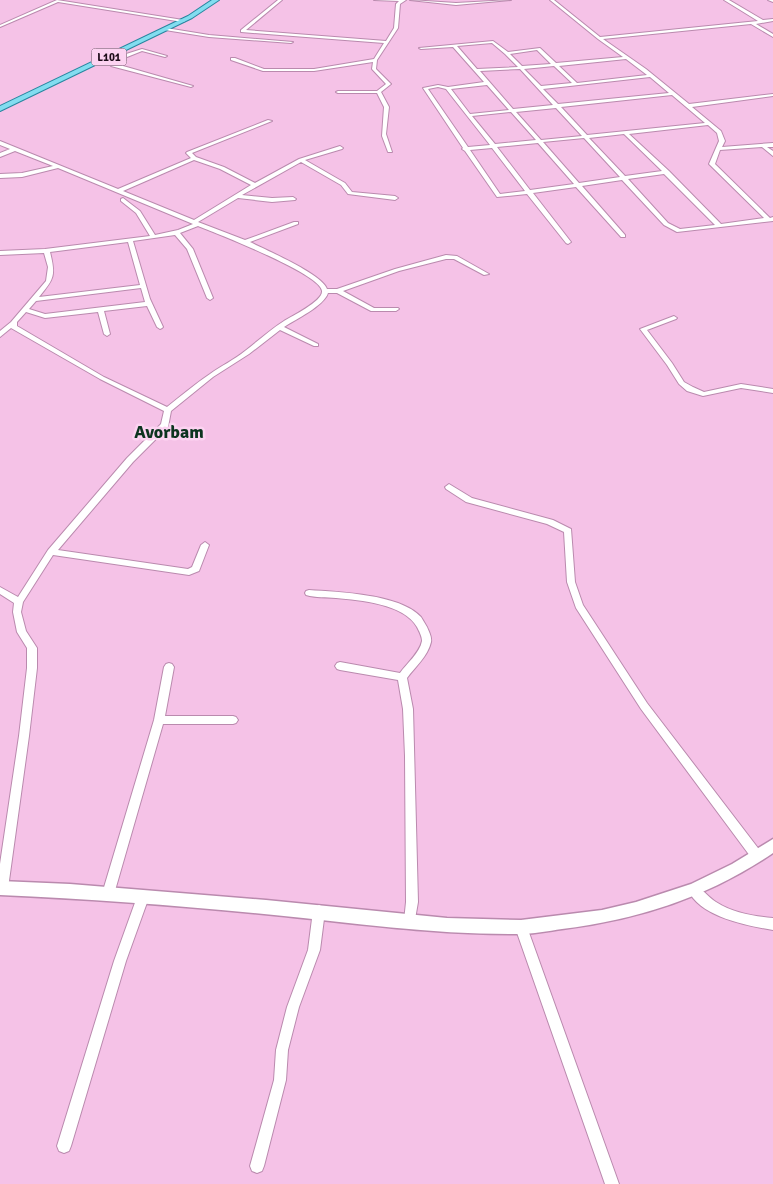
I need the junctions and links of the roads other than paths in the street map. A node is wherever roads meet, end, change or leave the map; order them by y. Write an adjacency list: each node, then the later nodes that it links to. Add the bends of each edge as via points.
1 (59, 0): 12 (street); 15 (street)
2 (216, 0): 12 (main road, L101)
3 (280, 0): 20 (street, via 242,31)
4 (376, 0): 9 (street)
5 (412, 0): 10 (street)
6 (509, 0): 10 (street)
7 (552, 0): 18 (street)
8 (726, 0): 13 (street)
9 (400, 2): 20 (street, via 396,28)
10 (458, 2)
11 (773, 20): 13 (street)
12 (183, 21): 16 (main road, L101)
13 (761, 21): 14 (street)
14 (752, 23): 17 (street); 18 (street)
15 (0, 26)
16 (166, 29): 19 (street, via 209,36); 23 (main road, L101)
17 (773, 36)
18 (599, 38): 27 (street)
19 (291, 42)
20 (387, 42): 29 (street)
21 (454, 45): 22 (street); 24 (street, via 490,41); 32 (street)
22 (421, 48)
23 (123, 50): 26 (street); 45 (main road, L101)
24 (507, 53): 30 (street, via 538,49); 31 (street)
25 (165, 56): 26 (street, via 142,50)
26 (120, 58): 36 (street, via 113,65)
27 (627, 58): 30 (street); 33 (street)
28 (233, 59): 29 (street, via 263,70 314,70)
29 (375, 60): 40 (street, via 374,69 389,84)
30 (554, 64): 31 (street); 35 (street)
31 (520, 68): 32 (street); 38 (street)
32 (477, 70): 34 (street)
33 (650, 76): 35 (street); 41 (street)
34 (488, 83): 37 (street); 46 (street)
35 (576, 84): 38 (street)
36 (190, 86)
37 (448, 88): 47 (street); 58 (street, via 428,87 425,91)
38 (539, 88): 43 (street)
39 (338, 92): 40 (street)
40 (378, 92): 61 (street, via 386,101 384,132)
41 (673, 94): 43 (street); 44 (street)
42 (773, 95): 44 (street)
43 (558, 106): 46 (street); 51 (street)
44 (688, 106): 49 (street)
45 (0, 109)
46 (512, 111): 47 (street); 52 (street)
47 (470, 115): 56 (street)
48 (270, 121): 64 (street, via 190,151 188,154)
49 (708, 124): 50 (street); 59 (street, via 719,132)
50 (626, 133): 51 (street); 67 (street)
51 (586, 137): 52 (street); 69 (street)
52 (540, 142): 56 (street); 70 (street)
53 (0, 143): 60 (street)
54 (773, 145): 55 (street)
55 (764, 146): 59 (street); 62 (street)
56 (493, 147): 58 (street); 73 (street)
57 (340, 148): 65 (street)
58 (465, 149): 73 (street, via 498,196)
59 (720, 149): 78 (street, via 712,164)
60 (15, 150): 63 (street); 66 (street)
61 (390, 151)
62 (773, 154)
63 (0, 155)
64 (194, 158): 71 (street); 72 (street)
65 (301, 160): 71 (street); 75 (street, via 343,184 350,193)
66 (58, 167): 68 (street); 72 (street)
67 (667, 172): 69 (street); 81 (street)
68 (0, 176)
69 (625, 178): 70 (street); 81 (street, via 666,224 679,231)
70 (578, 184): 73 (street); 84 (street)
71 (255, 185): 74 (street)
72 (119, 191): 79 (street)
73 (527, 191): 87 (street)
74 (238, 196): 76 (street); 79 (street)
75 (395, 198)
76 (293, 199)
77 (122, 200): 83 (street, via 138,212)
78 (771, 220): 81 (street)
79 (196, 223): 82 (street); 86 (street)
80 (296, 223): 86 (street)
81 (720, 226)
82 (176, 232): 83 (street); 94 (street, via 190,249)
83 (153, 236): 85 (street)
84 (623, 236)
85 (130, 240): 88 (street); 91 (street)
86 (245, 242): 92 (street, via 303,271 323,285)
87 (568, 242)
88 (47, 252): 89 (street); 95 (street, via 52,274)
89 (0, 253)
90 (486, 274): 93 (street, via 455,257 446,257)
91 (143, 286): 95 (street); 96 (street)
92 (325, 291): 93 (street); 103 (street, via 316,304)
93 (338, 291): 97 (street, via 373,310)
94 (210, 298)
95 (36, 299): 98 (street)
96 (149, 304): 99 (street); 102 (street)
97 (396, 309)
98 (25, 310): 99 (street, via 45,316); 101 (street)
99 (100, 310): 104 (street)
100 (674, 318): 107 (street, via 643,329 681,383 703,394 741,386)
101 (12, 324): 105 (street); 108 (street, via 102,378)
102 (160, 327)
103 (279, 327): 106 (street); 108 (street)
104 (107, 334)
105 (0, 335)
106 (316, 345)
107 (773, 391)
108 (168, 410): 111 (street, via 165,425 130,460)
109 (449, 486): 121 (street, via 470,500 550,522 568,531 571,582 579,606 644,706)
110 (205, 545): 111 (street, via 196,569 189,572)
111 (51, 552): 114 (street)
112 (0, 590): 114 (street)
113 (310, 593): 117 (street, via 364,598 401,609 417,618 427,640)
114 (19, 602): 122 (street, via 17,612 22,632 32,648 32,668)
115 (340, 666): 117 (street)
116 (169, 667): 118 (street)
117 (402, 677): 127 (street, via 408,709 410,756)
118 (159, 720): 119 (street); 124 (street)
119 (233, 720)
120 (773, 845): 121 (street)
121 (757, 856): 123 (street)
122 (1, 888): 124 (street)
123 (694, 890): 128 (street, via 704,902 722,913 742,920); 129 (street, via 602,917)
124 (108, 894): 125 (street)
125 (143, 897): 126 (street); 130 (street, via 120,961)
126 (319, 911): 127 (street); 131 (street, via 314,950 293,1006 282,1050 280,1080)
127 (410, 921): 129 (street)
128 (773, 924)
129 (521, 927): 132 (street)
130 (64, 1146)
131 (258, 1166)
132 (612, 1184)

